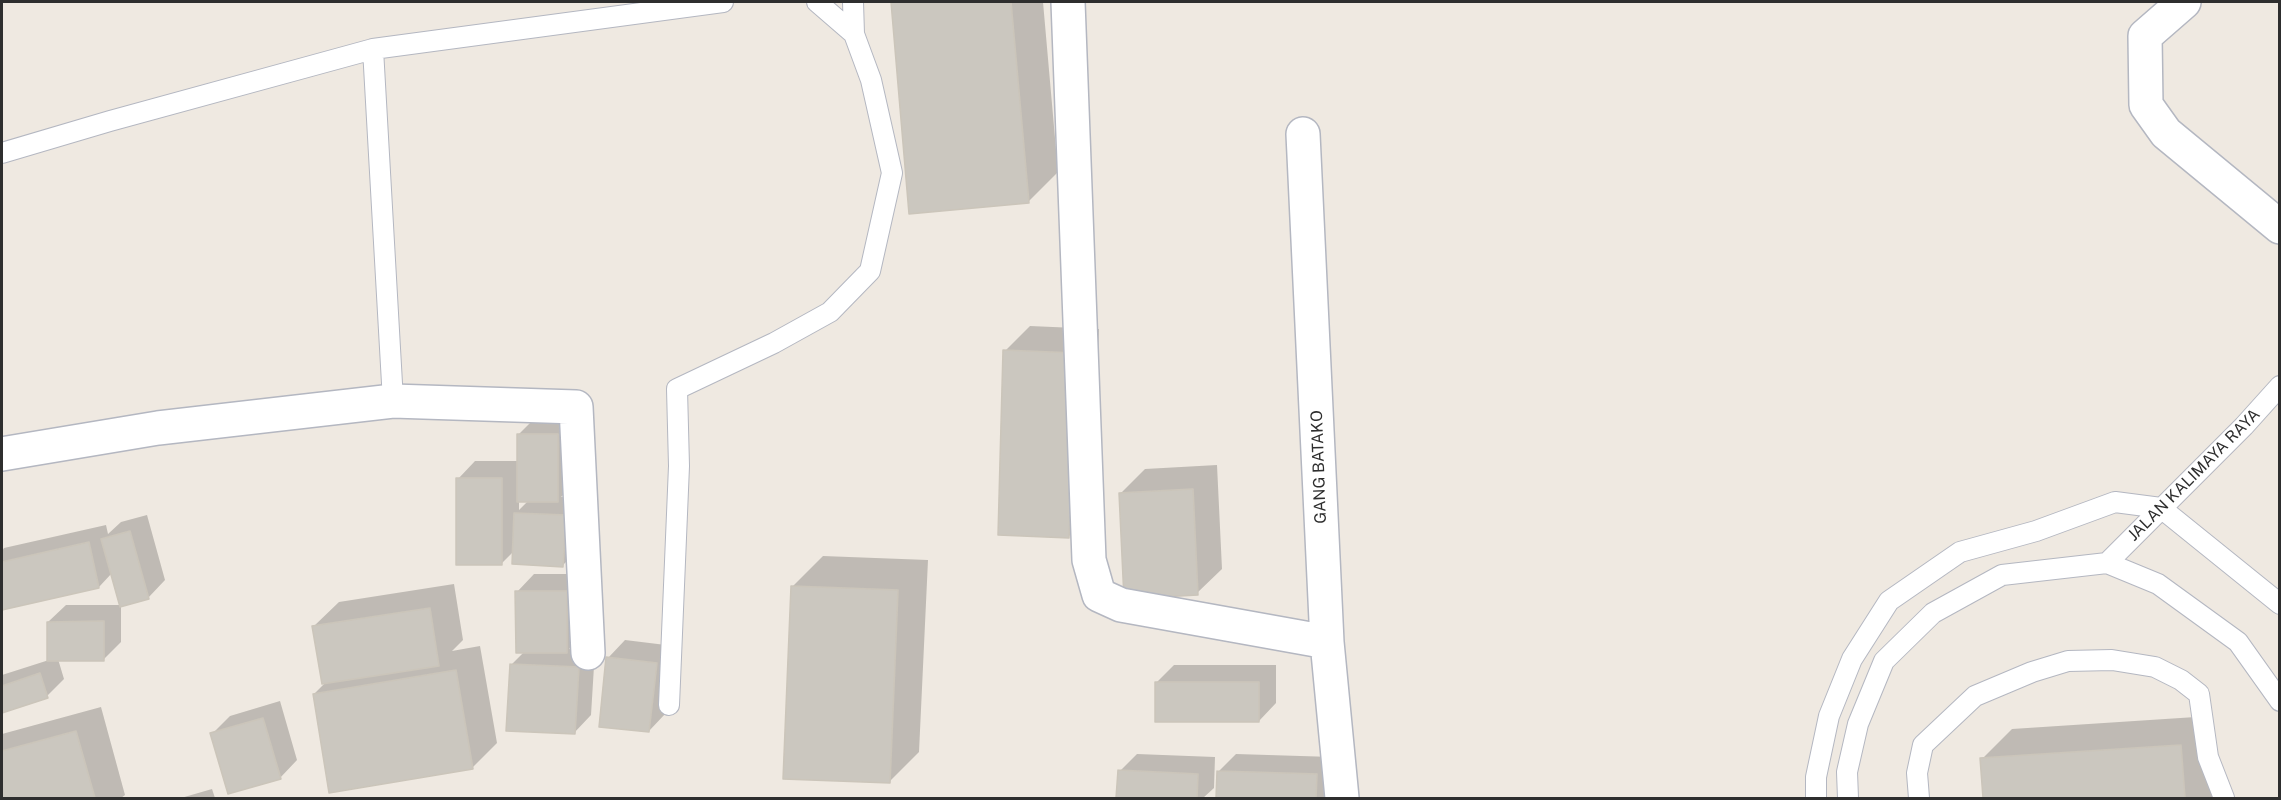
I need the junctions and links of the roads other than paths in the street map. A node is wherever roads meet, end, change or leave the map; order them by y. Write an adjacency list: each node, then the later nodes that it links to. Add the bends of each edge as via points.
1 (723, 2): 7 (lane)
2 (817, 2): 6 (lane)
3 (853, 2): 6 (lane)
4 (1068, 2): 17 (street, via 1089,560 1099,595 1121,605)
5 (2184, 2): 10 (street, via 2145,36 2146,105 2166,133)
6 (854, 33): 20 (lane, via 871,80 892,173 870,271 830,312 677,389 679,466)
7 (374, 49): 9 (lane); 12 (lane)
8 (1303, 134): 17 (street, GANG BATAKO)
9 (2, 153)
10 (2280, 227)
11 (2280, 386): 14 (lane, JALAN KALIMAYA RAYA)
12 (393, 401): 13 (street, via 158,428); 18 (street, via 576,407)
13 (2, 454)
14 (2160, 508): 15 (lane, JALAN KALIMAYA RAYA); 16 (lane); 22 (lane, via 2115,502 2036,531 1960,552 1889,601 1852,659 1829,716 1816,777)
15 (2107, 563): 19 (lane, via 2158,584 2238,642); 23 (lane, via 2002,575 1933,613 1884,661 1858,723 1847,772)
16 (2280, 604)
17 (1327, 642): 21 (street, GANG BATAKO)
18 (588, 653)
19 (2280, 701)
20 (669, 705)
21 (1342, 798)
22 (1816, 798)
23 (1848, 798)
24 (1919, 798): 25 (lane, via 1917,773 1923,745 1975,696 2068,661 2112,660 2156,668 2199,694 2208,757)
25 (2224, 798)

